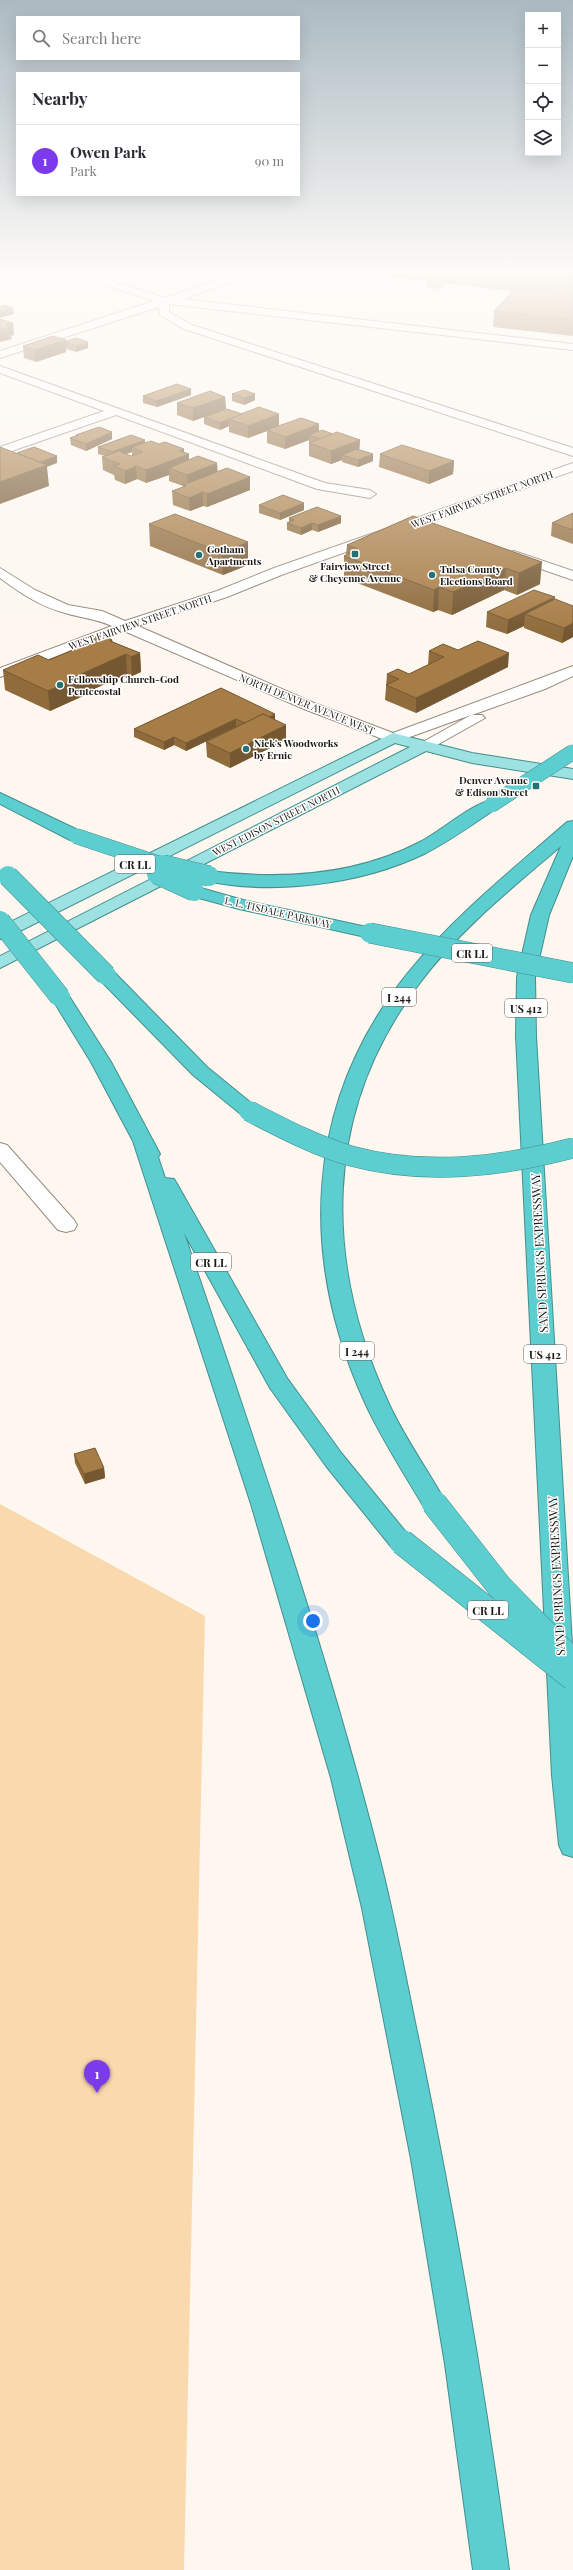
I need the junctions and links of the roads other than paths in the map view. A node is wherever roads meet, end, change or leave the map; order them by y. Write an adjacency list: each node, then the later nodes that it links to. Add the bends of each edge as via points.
1 (63, 392): 3 (street)
2 (392, 392): 4 (street)
3 (116, 411): 5 (street); 7 (street, via 322,486)
4 (572, 449)
5 (0, 451)
6 (573, 467): 8 (street, WEST FAIRVIEW STREET NORTH)
7 (370, 494)
8 (420, 521): 9 (street); 11 (street, WEST FAIRVIEW STREET NORTH)
9 (442, 529)
10 (499, 550): 13 (street)
11 (279, 571): 16 (street, WEST FAIRVIEW STREET NORTH); 17 (street, WEST FAIRVIEW STREET NORTH, via 222,594)
12 (0, 572): 14 (street, NORTH DENVER AVENUE WEST); 16 (street, NORTH DENVER AVENUE WEST, via 30,593 65,609)
13 (573, 576)
14 (42, 583)
15 (70, 595): 16 (street, NORTH DENVER AVENUE WEST, via 84,601)
16 (104, 616): 17 (street, NORTH DENVER AVENUE WEST); 18 (street, WEST FAIRVIEW STREET NORTH)
17 (125, 626): 20 (street, WEST FAIRVIEW STREET NORTH); 22 (street, NORTH DENVER AVENUE WEST, via 309,706)
18 (0, 660)
19 (573, 670): 21 (street, WEST EDISON STREET NORTH)
20 (0, 673)
21 (552, 680): 22 (street, WEST EDISON STREET NORTH); 23 (street, WEST EDISON STREET NORTH)
22 (393, 738): 23 (main road, NORTH DENVER AVENUE WEST); 32 (main road, WEST EDISON STREET NORTH)
23 (422, 747): 25 (main road, NORTH DENVER AVENUE WEST, via 472,758); 33 (main road, WEST EDISON STREET NORTH)
24 (573, 752): 28 (highway, bridge, via 427,845 383,865 348,874 285,881 231,880 171,868)
25 (573, 774)
26 (0, 798): 28 (highway, L. L. TISDALE PARKWAY / CR LL)
27 (573, 826): 39 (highway, I 244, bridge, via 478,909 413,979 372,1040 345,1102 336,1137 331,1225 336,1268 346,1314 378,1404 434,1503 470,1552)
28 (76, 836): 34 (highway, L. L. TISDALE PARKWAY / CR LL, bridge, via 194,891 239,904)
29 (573, 836): 41 (highway, SAND SPRINGS EXPRESSWAY / US 412, via 540,915 526,977 526,1036 566,1775)
30 (4, 873): 36 (highway, bridge, via 200,1071 249,1111 311,1142 352,1156 393,1164 490,1166 519,1162)
31 (0, 921): 35 (highway, CR LL, bridge, via 60,997 101,1062)
32 (0, 934)
33 (0, 963)
34 (573, 973)
35 (143, 1142): 40 (highway, CR LL, bridge, via 278,1382 334,1460 402,1542); 42 (highway, via 282,1562 328,1718 368,1872 422,2132 472,2421)
36 (573, 1148)
37 (0, 1149): 38 (street)
38 (66, 1225)
39 (573, 1662)
40 (573, 1678)
41 (573, 1845)
42 (491, 2570)

